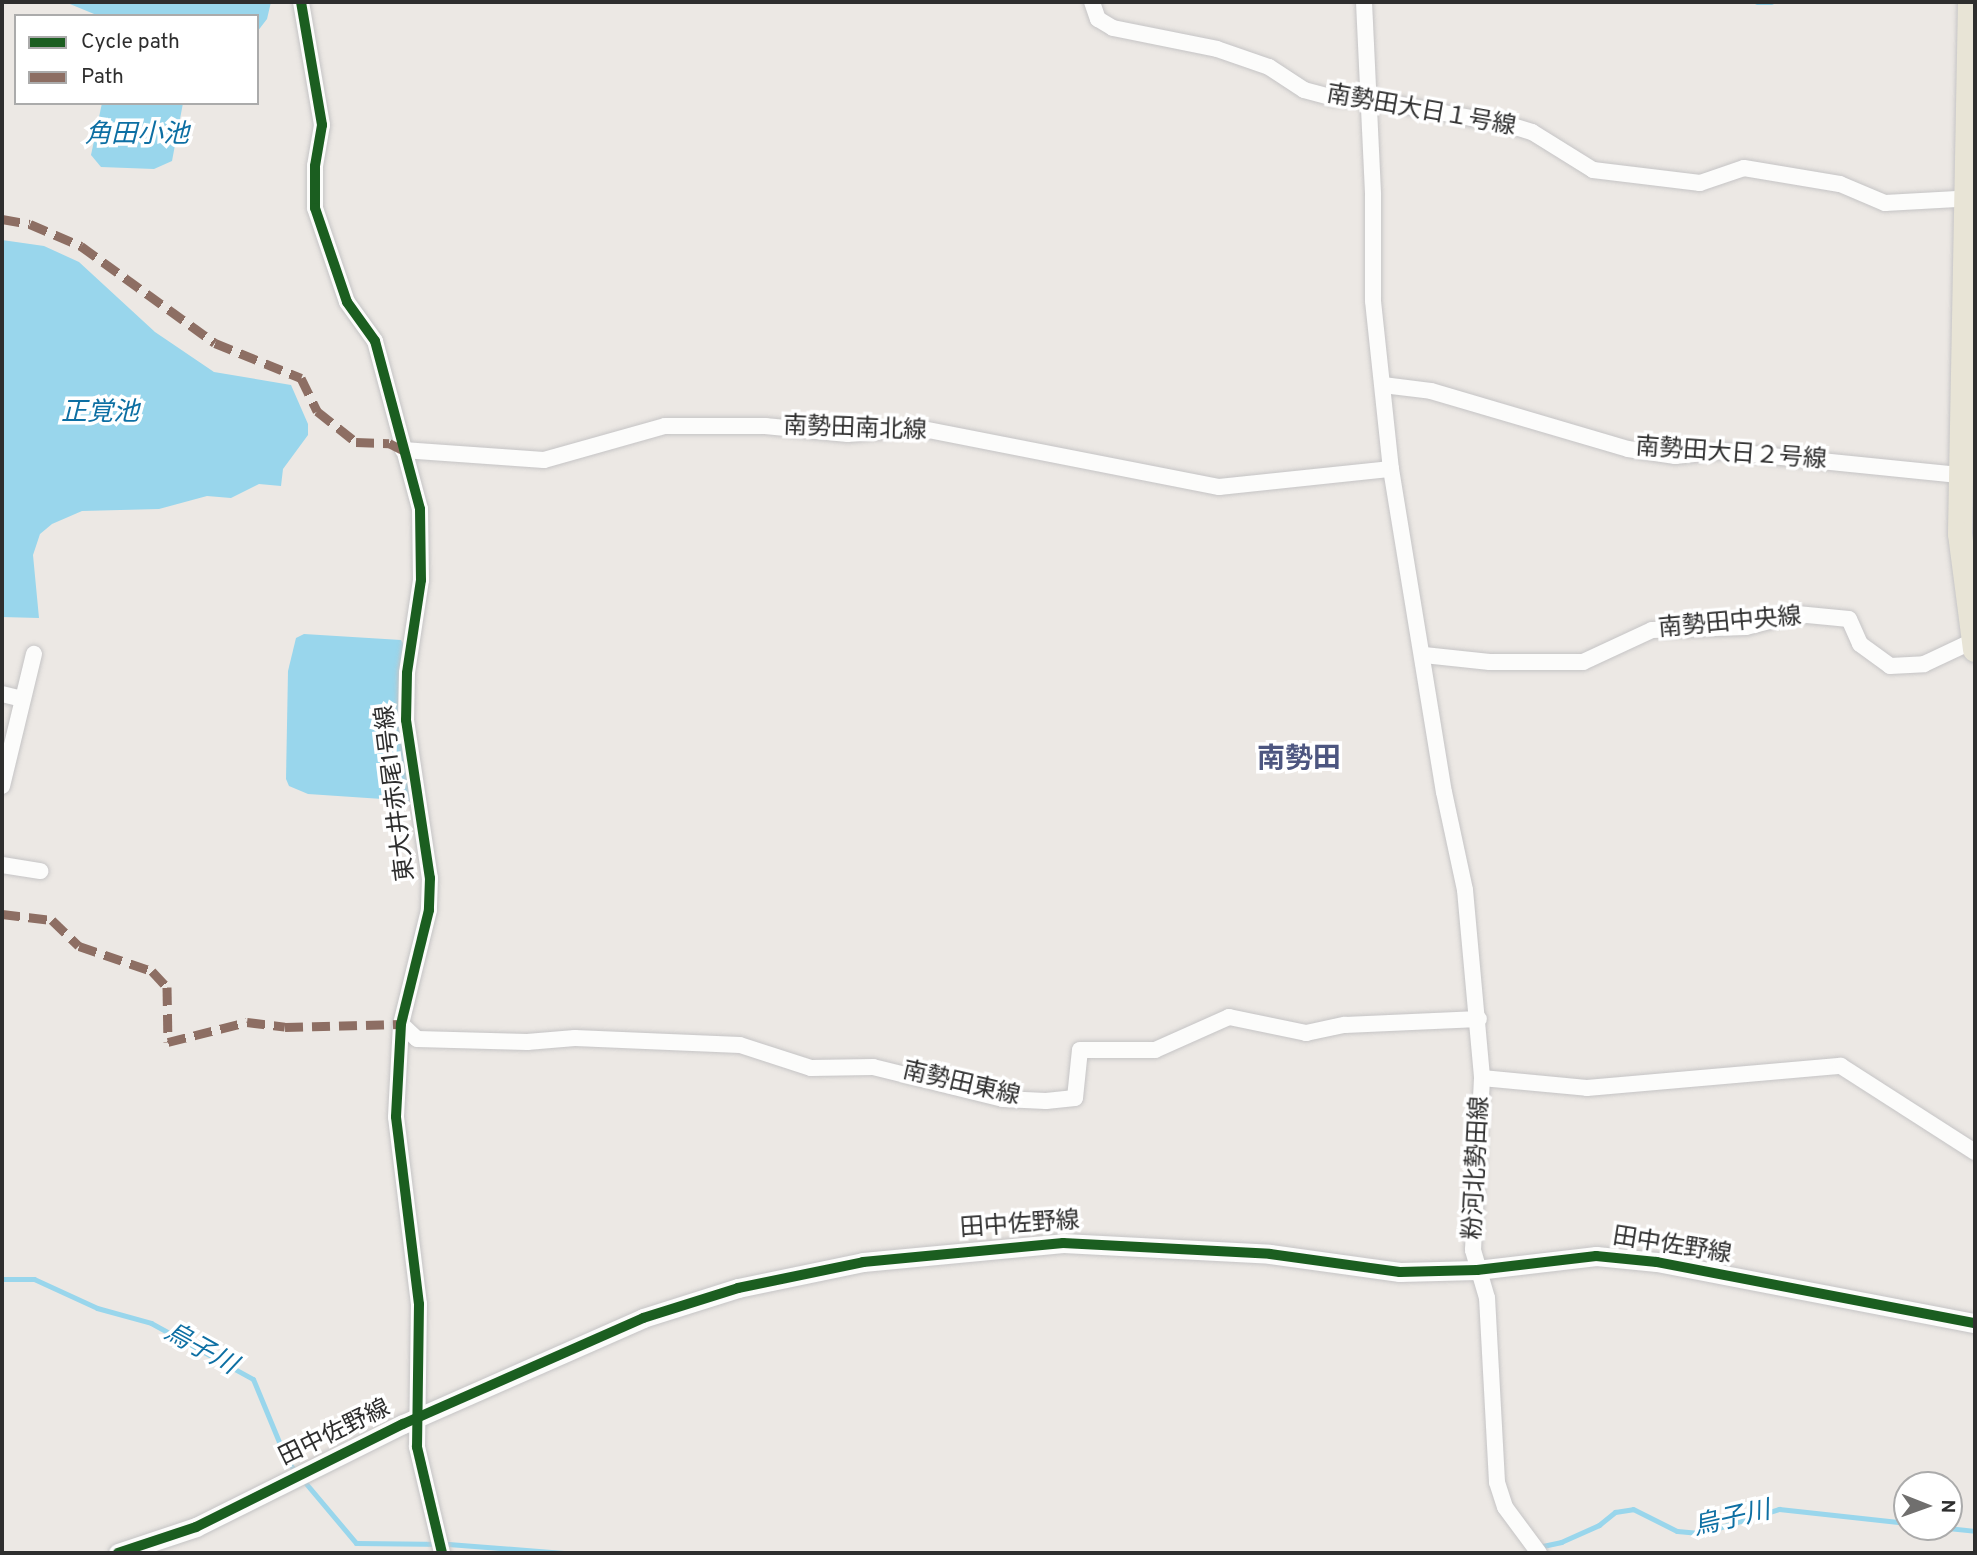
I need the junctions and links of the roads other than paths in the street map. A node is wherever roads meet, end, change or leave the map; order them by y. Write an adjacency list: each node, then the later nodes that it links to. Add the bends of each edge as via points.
1 (301, 2): 8 (street, 東大井赤尾1号線, via 322,125 315,166 315,208 347,302 375,341)
2 (1092, 2): 5 (street, 南勢田大日１号線, via 1098,19 1113,29 1217,49 1269,67 1314,93)
3 (1363, 2): 5 (street)
4 (1970, 2): 6 (main road)
5 (1368, 99): 6 (street, 南勢田大日１号線, via 1532,132 1593,170 1700,183 1744,168 1840,184 1885,203); 7 (street, via 1373,301)
6 (1971, 198): 10 (main road)
7 (1384, 385): 9 (street); 10 (street, 南勢田大日２号線, via 1431,391 1628,449 1675,456 1723,451)
8 (403, 450): 9 (street, 南勢田南北線, via 544,460 665,426 765,426 848,433 918,428 1219,487); 20 (street, 東大井赤尾1号線, via 420,509 421,580 407,673 406,720 430,878 429,910)
9 (1391, 469): 13 (street)
10 (1961, 475): 11 (main road, via 1960,534)
11 (1974, 636): 13 (street, 南勢田中央線, via 1924,664 1890,666 1860,644 1849,619 1797,614 1746,627 1652,630 1583,662 1490,662)
12 (34, 654): 15 (street)
13 (1424, 655): 19 (street, via 1444,792 1465,890)
14 (2, 694): 15 (street)
15 (22, 699): 16 (street)
16 (3, 780)
17 (2, 865): 18 (street)
18 (41, 871)
19 (1479, 1019): 20 (street, 南勢田東線, via 1345,1025 1306,1033 1229,1017 1156,1050 1080,1050 1075,1098 1045,1101 1003,1100 873,1067 811,1069 740,1045 575,1038 527,1042 417,1039); 21 (street)
20 (401, 1024): 25 (street, 東大井赤尾1号線, via 396,1118 419,1304)
21 (1482, 1078): 22 (street, 粉河北勢田線, via 1587,1088 1841,1066); 23 (street, 粉河北勢田線, via 1473,1251)
22 (1975, 1152)
23 (1477, 1270): 24 (street, 田中佐野線, via 1596,1256 1645,1261); 25 (street, 田中佐野線, via 1400,1272 1269,1254 1125,1243 1063,1243 863,1262 738,1289 643,1318); 27 (street, 粉河北勢田線, via 1488,1298 1497,1482 1505,1507)
24 (1975, 1323)
25 (416, 1419): 26 (street, 東大井赤尾1号線, via 422,1469); 28 (street, 田中佐野線, via 196,1527)
26 (442, 1547)
27 (1537, 1551)
28 (118, 1553)

